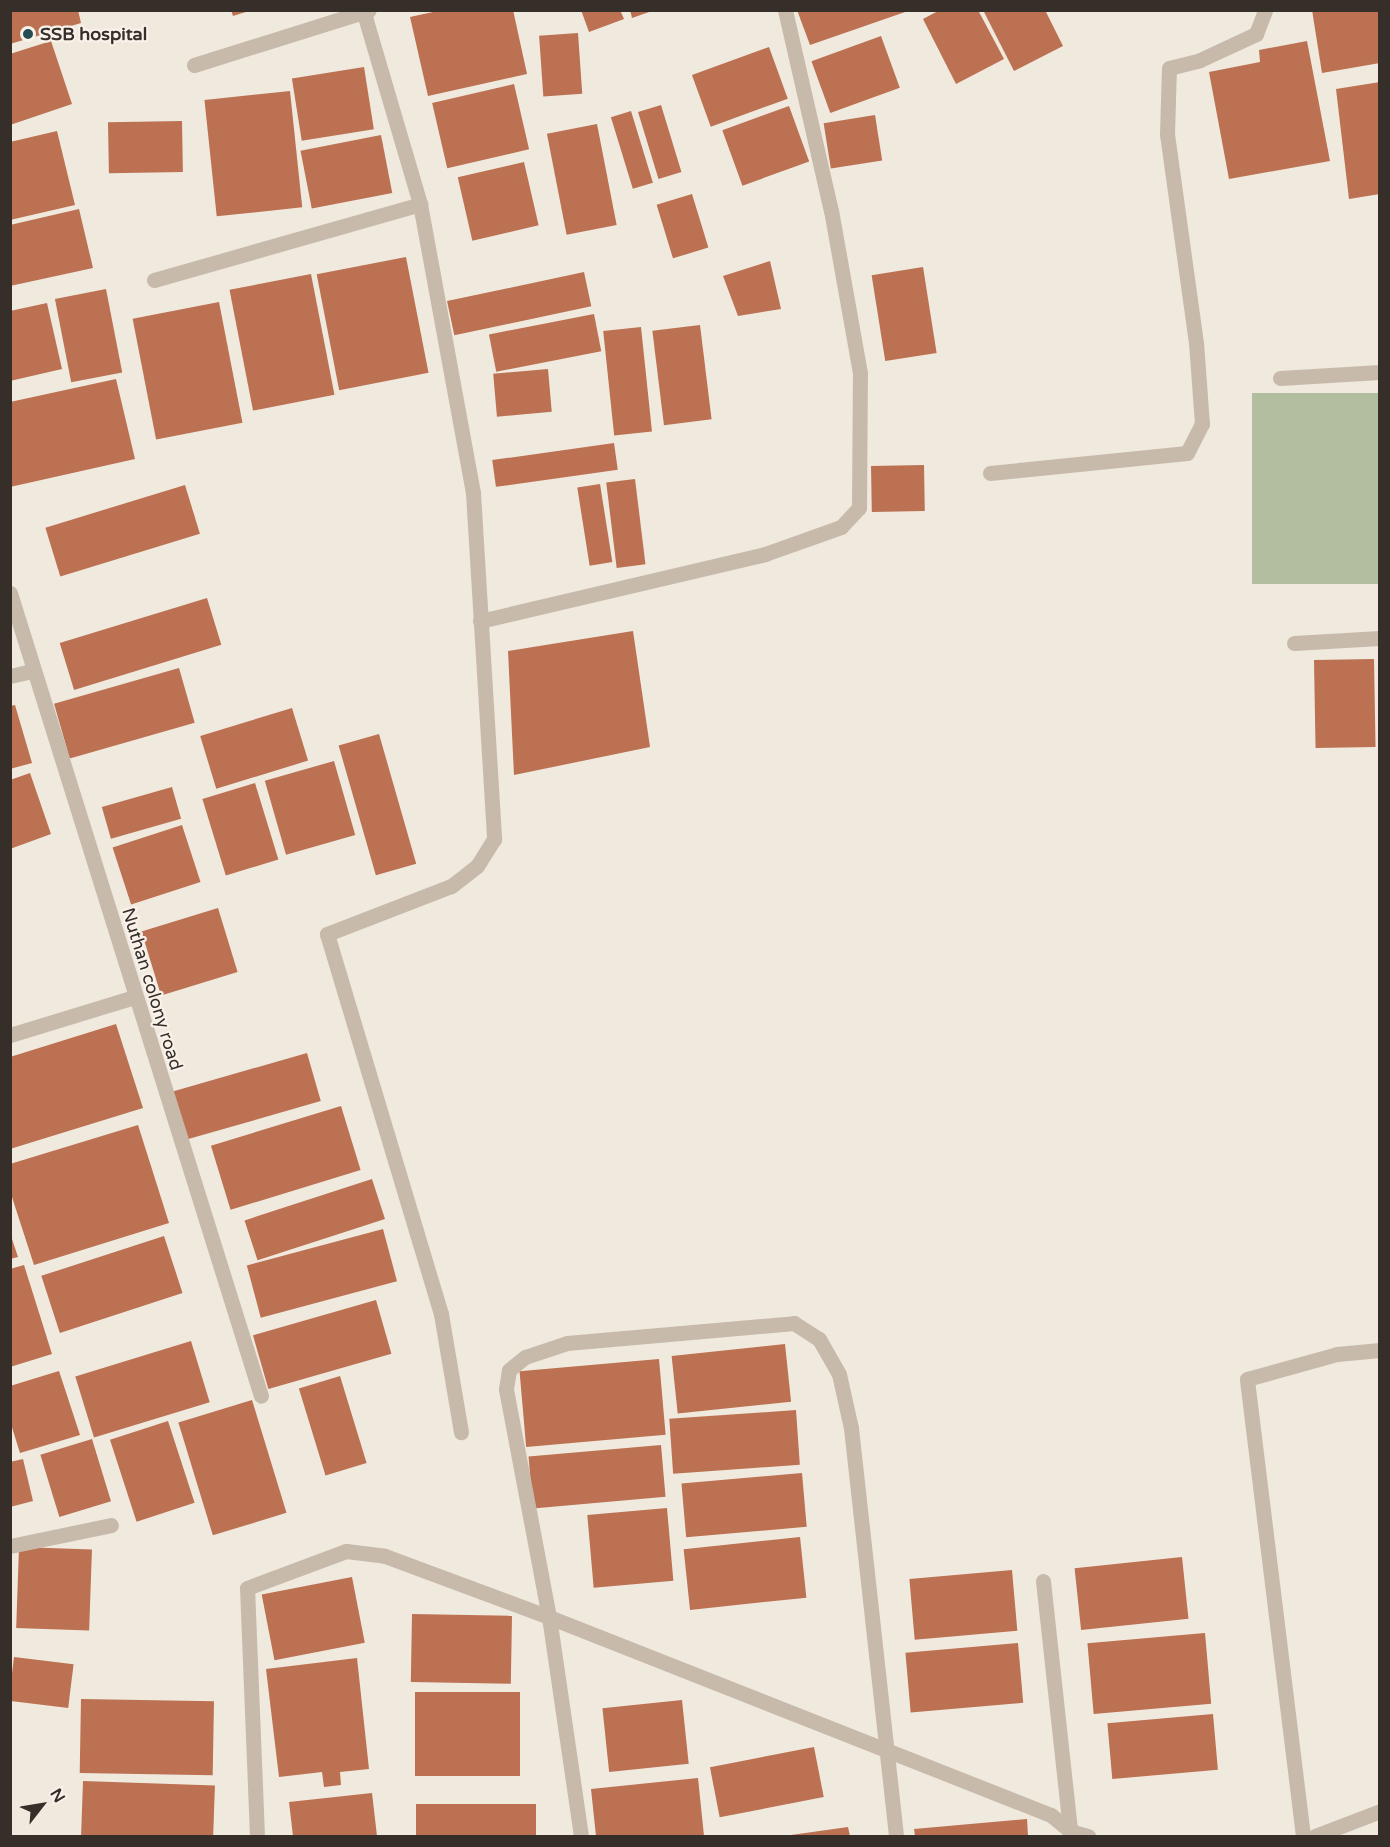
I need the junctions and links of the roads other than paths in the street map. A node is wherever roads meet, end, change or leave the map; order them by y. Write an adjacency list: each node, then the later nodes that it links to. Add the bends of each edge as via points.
1 (785, 10): 11 (street, via 831,210 860,373 859,508 841,527 765,554)
2 (1265, 10): 9 (street, via 1256,34 1200,60 1169,68 1167,134 1202,414 1202,424 1187,453)
3 (365, 11): 4 (street); 5 (street)
4 (194, 65)
5 (420, 204): 6 (street); 11 (street, via 472,493)
6 (154, 280)
7 (1380, 372): 8 (street)
8 (1280, 378)
9 (990, 473)
10 (10, 593): 14 (street, Nuthan colony road)
11 (480, 621): 20 (street, via 494,839 477,866 451,886 327,934 441,1314)
12 (1380, 638): 13 (street)
13 (1294, 643)
14 (32, 671): 15 (street); 16 (street, Nuthan colony road)
15 (10, 676)
16 (134, 997): 17 (street); 19 (street, Nuthan colony road)
17 (10, 1035)
18 (1380, 1350): 32 (street, via 1336,1354 1247,1379)
19 (261, 1396)
20 (461, 1432)
21 (111, 1525): 22 (street)
22 (10, 1546)
23 (1043, 1581): 27 (street)
24 (549, 1617): 25 (street); 25 (street, via 507,1389 509,1370 525,1357 567,1343 794,1323 819,1339 839,1374); 28 (street, via 385,1556 346,1551 247,1588); 29 (street)
25 (888, 1752): 27 (street, via 1051,1815); 30 (street)
26 (1380, 1811): 33 (street)
27 (1070, 1834): 31 (street)
28 (257, 1836)
29 (581, 1836)
30 (896, 1836)
31 (1088, 1836)
32 (1303, 1836)
33 (1315, 1836)

